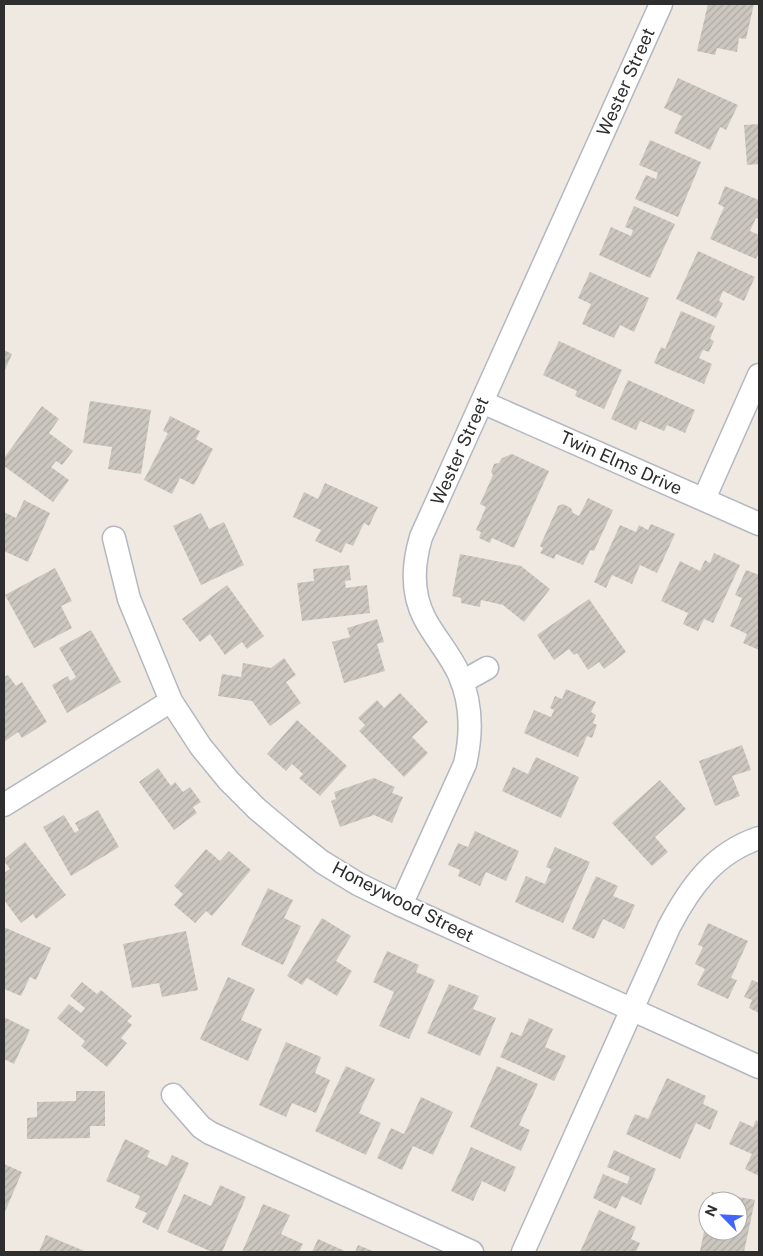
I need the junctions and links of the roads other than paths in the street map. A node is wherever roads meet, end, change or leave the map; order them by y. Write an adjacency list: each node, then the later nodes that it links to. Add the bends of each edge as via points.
1 (660, 4): 3 (street, Wester Street)
2 (759, 375): 4 (street)
3 (482, 402): 4 (street, Twin Elms Drive); 8 (street, Wester Street, via 421,537 414,568 418,603 424,618)
4 (704, 499): 5 (street, Twin Elms Drive)
5 (759, 524)
6 (114, 538): 9 (street, Honeywood Street, via 129,599)
7 (486, 668): 8 (street)
8 (462, 682): 12 (street, Wester Street, via 470,716 470,744 465,764)
9 (171, 701): 10 (street); 12 (street, Honeywood Street, via 201,747 257,809 322,862)
10 (4, 805)
11 (759, 838): 13 (street, via 726,855 706,871 685,898)
12 (401, 905): 13 (street, Honeywood Street)
13 (632, 1009): 14 (street, Honeywood Street); 17 (street)
14 (759, 1067)
15 (174, 1095): 16 (street, via 200,1127 210,1133)
16 (472, 1252)
17 (523, 1252)

